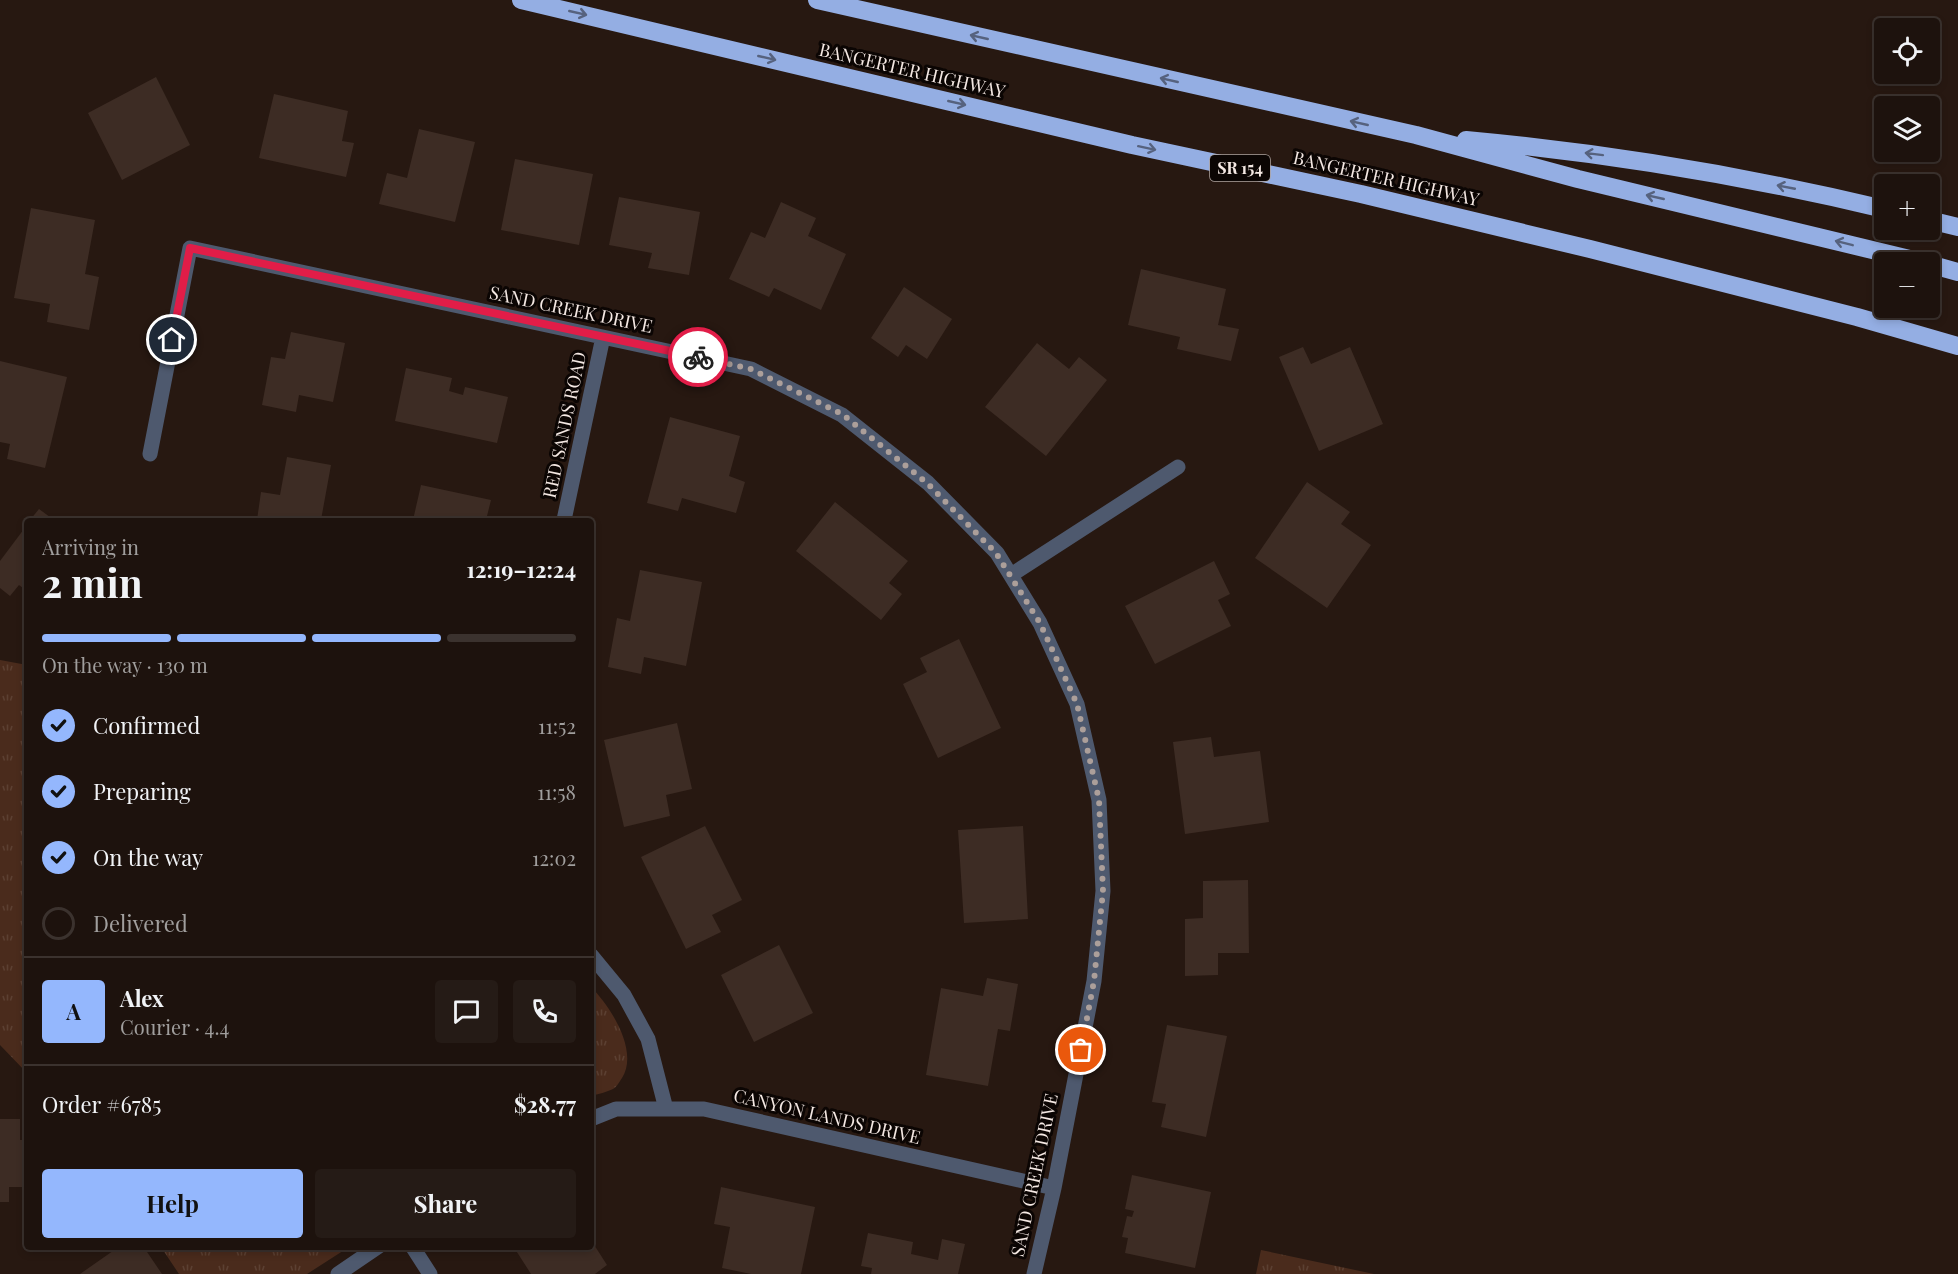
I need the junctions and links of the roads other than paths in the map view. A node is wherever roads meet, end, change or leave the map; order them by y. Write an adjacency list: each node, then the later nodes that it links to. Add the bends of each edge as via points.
1 (521, 0): 11 (highway, BANGERTER HIGHWAY / SR 154, one-way to 11, via 1590,249)
2 (817, 0): 3 (highway, one-way to 2)
3 (1416, 135): 4 (highway, one-way to 3, via 1722,174 1621,158); 7 (highway, one-way to 3, via 1578,179)
4 (1874, 207)
5 (1940, 223): 6 (highway)
6 (1958, 227)
7 (1881, 252)
8 (1940, 267): 9 (highway)
9 (1958, 272)
10 (603, 337): 12 (street, SAND CREEK DRIVE, via 190,248); 14 (street, RED SANDS ROAD); 15 (street, SAND CREEK DRIVE, via 751,369 842,414 927,483 996,553)
11 (1958, 346)
12 (150, 454)
13 (1178, 467): 15 (street)
14 (564, 518)
15 (1011, 575): 19 (street, SAND CREEK DRIVE, via 1040,623 1077,704 1099,800 1103,891 1094,981)
16 (594, 959): 17 (street, via 624,995 648,1039)
17 (666, 1109): 18 (street, CANYON LANDS DRIVE, via 616,1109); 19 (street, CANYON LANDS DRIVE, via 704,1109)
18 (594, 1118)
19 (1053, 1188): 24 (street, SAND CREEK DRIVE)
20 (373, 1250): 22 (street)
21 (415, 1250): 23 (street)
22 (338, 1274)
23 (430, 1274)
24 (1034, 1274)

